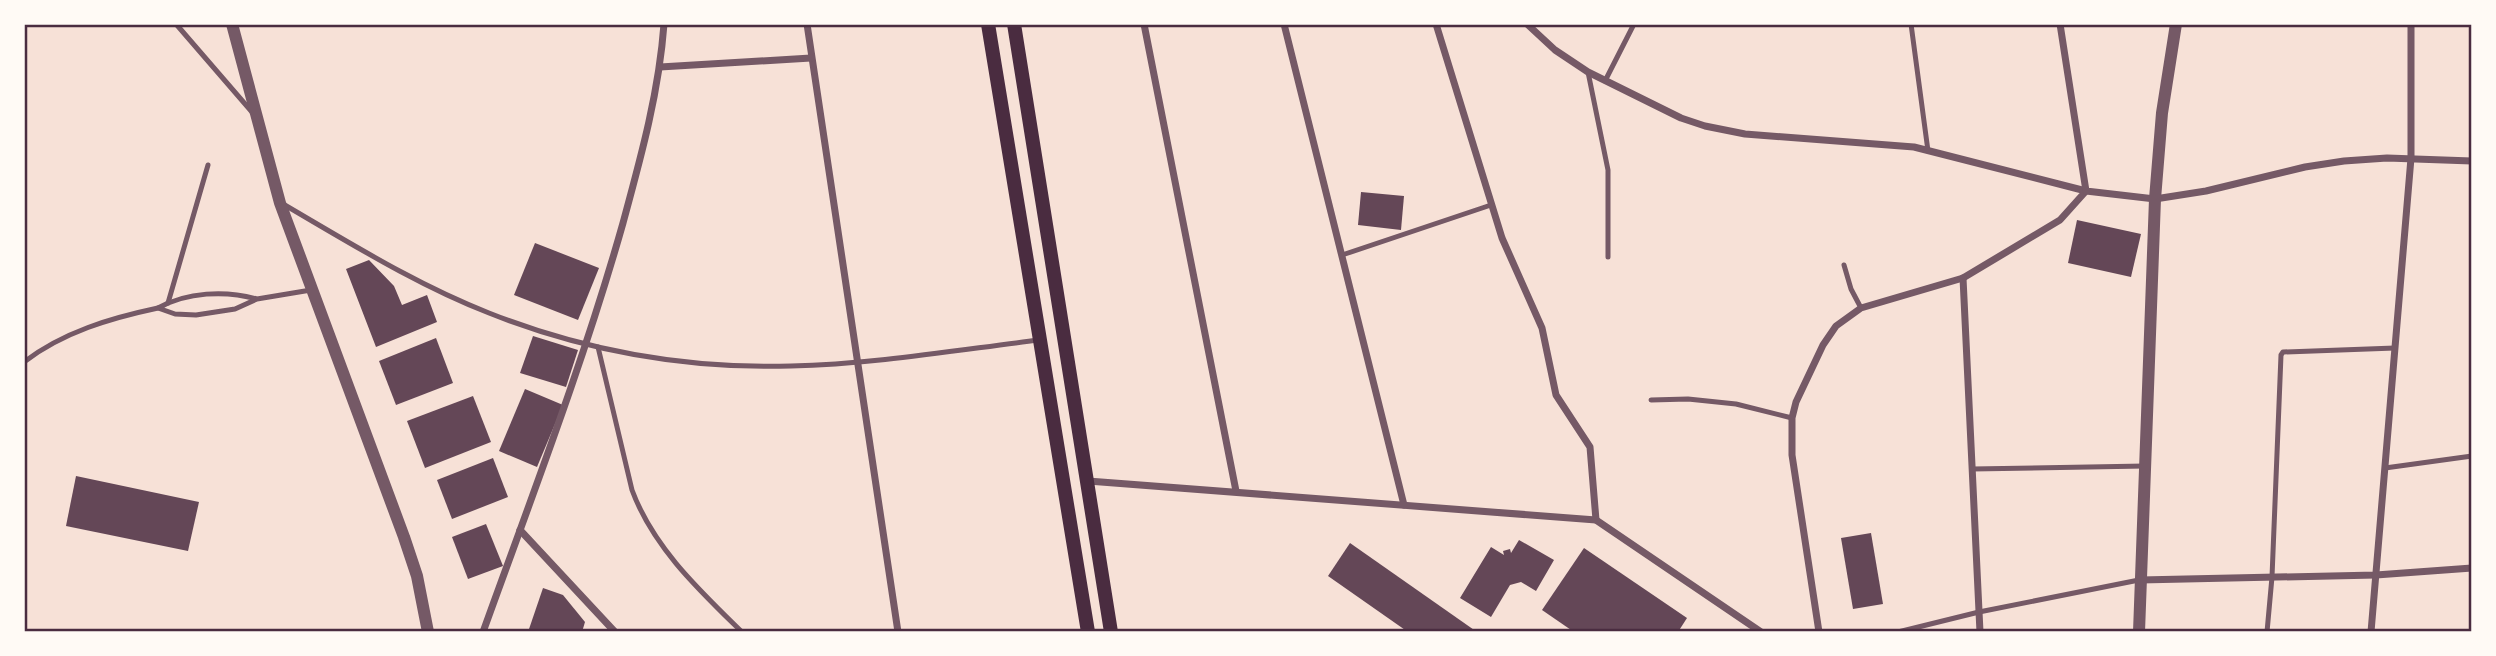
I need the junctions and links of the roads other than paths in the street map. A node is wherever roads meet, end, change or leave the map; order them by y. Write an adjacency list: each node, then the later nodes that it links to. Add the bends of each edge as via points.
1 (176, 24): 20 (lane)
2 (232, 24): 20 (street)
3 (664, 24): 17 (street)
4 (807, 24): 16 (street)
5 (988, 24): 38 (main road)
6 (1014, 24): 50 (main road)
7 (1144, 24): 51 (street)
8 (1284, 24): 29 (street)
9 (1436, 24): 28 (street)
10 (1527, 24): 18 (street)
11 (1634, 24): 19 (lane)
12 (1911, 24): 21 (lane)
13 (2060, 24): 25 (street)
14 (2176, 24): 26 (street)
15 (2411, 24): 22 (street)
16 (811, 58): 17 (street); 43 (street)
17 (660, 66): 39 (street, via 642,156)
18 (1588, 72): 19 (street); 30 (lane, via 1608,170)
19 (1605, 81): 21 (street, via 1681,118 1726,131)
20 (257, 118): 27 (street)
21 (1928, 151): 25 (street)
22 (2411, 158): 23 (street); 26 (street, via 2331,163); 41 (street)
23 (2472, 161)
24 (208, 165): 35 (lane)
25 (2086, 191): 26 (street); 32 (street, via 2060,220)
26 (2155, 199): 47 (street)
27 (280, 203): 33 (street); 39 (lane, via 442,293 502,318)
28 (1491, 205): 29 (lane); 53 (street, via 1542,328 1556,395 1590,447)
29 (1342, 255): 52 (street)
30 (1608, 257)
31 (1843, 265): 37 (lane)
32 (1963, 278): 37 (street); 49 (street)
33 (311, 290): 34 (lane); 60 (street, via 404,537)
34 (257, 299): 35 (lane, via 230,293); 36 (lane, via 235,309 196,315)
35 (168, 303): 36 (lane)
36 (158, 308): 42 (lane, via 75,332)
37 (1861, 308): 45 (street, via 1836,326 1823,345)
38 (1040, 340): 43 (lane); 65 (main road)
39 (586, 344): 40 (lane); 54 (street)
40 (598, 347): 43 (lane, via 680,362 791,366); 63 (lane, via 639,510 661,545)
41 (2395, 348): 48 (street); 57 (lane, via 2283,352)
42 (24, 362)
43 (856, 362): 64 (street)
44 (1651, 400): 45 (lane, via 1736,404)
45 (1792, 418): 68 (street, via 1792,455)
46 (2472, 456): 48 (lane)
47 (2145, 466): 49 (lane); 58 (street)
48 (2385, 468): 56 (street)
49 (1972, 469): 59 (street)
50 (1087, 481): 51 (street); 66 (main road)
51 (1236, 491): 52 (street)
52 (1404, 505): 53 (street)
53 (1596, 520): 67 (street)
54 (520, 530): 61 (street); 62 (street)
55 (2472, 568): 56 (street)
56 (2376, 575): 57 (street); 73 (street)
57 (2272, 577): 58 (street); 72 (lane)
58 (2140, 580): 59 (lane); 71 (street)
59 (1979, 612): 69 (lane); 70 (street)
60 (428, 632)
61 (483, 632)
62 (615, 632)
63 (742, 632)
64 (898, 632)
65 (1087, 632)
66 (1111, 632)
67 (1761, 632)
68 (1819, 632)
69 (1898, 632)
70 (1980, 632)
71 (2139, 632)
72 (2267, 632)
73 (2371, 632)

